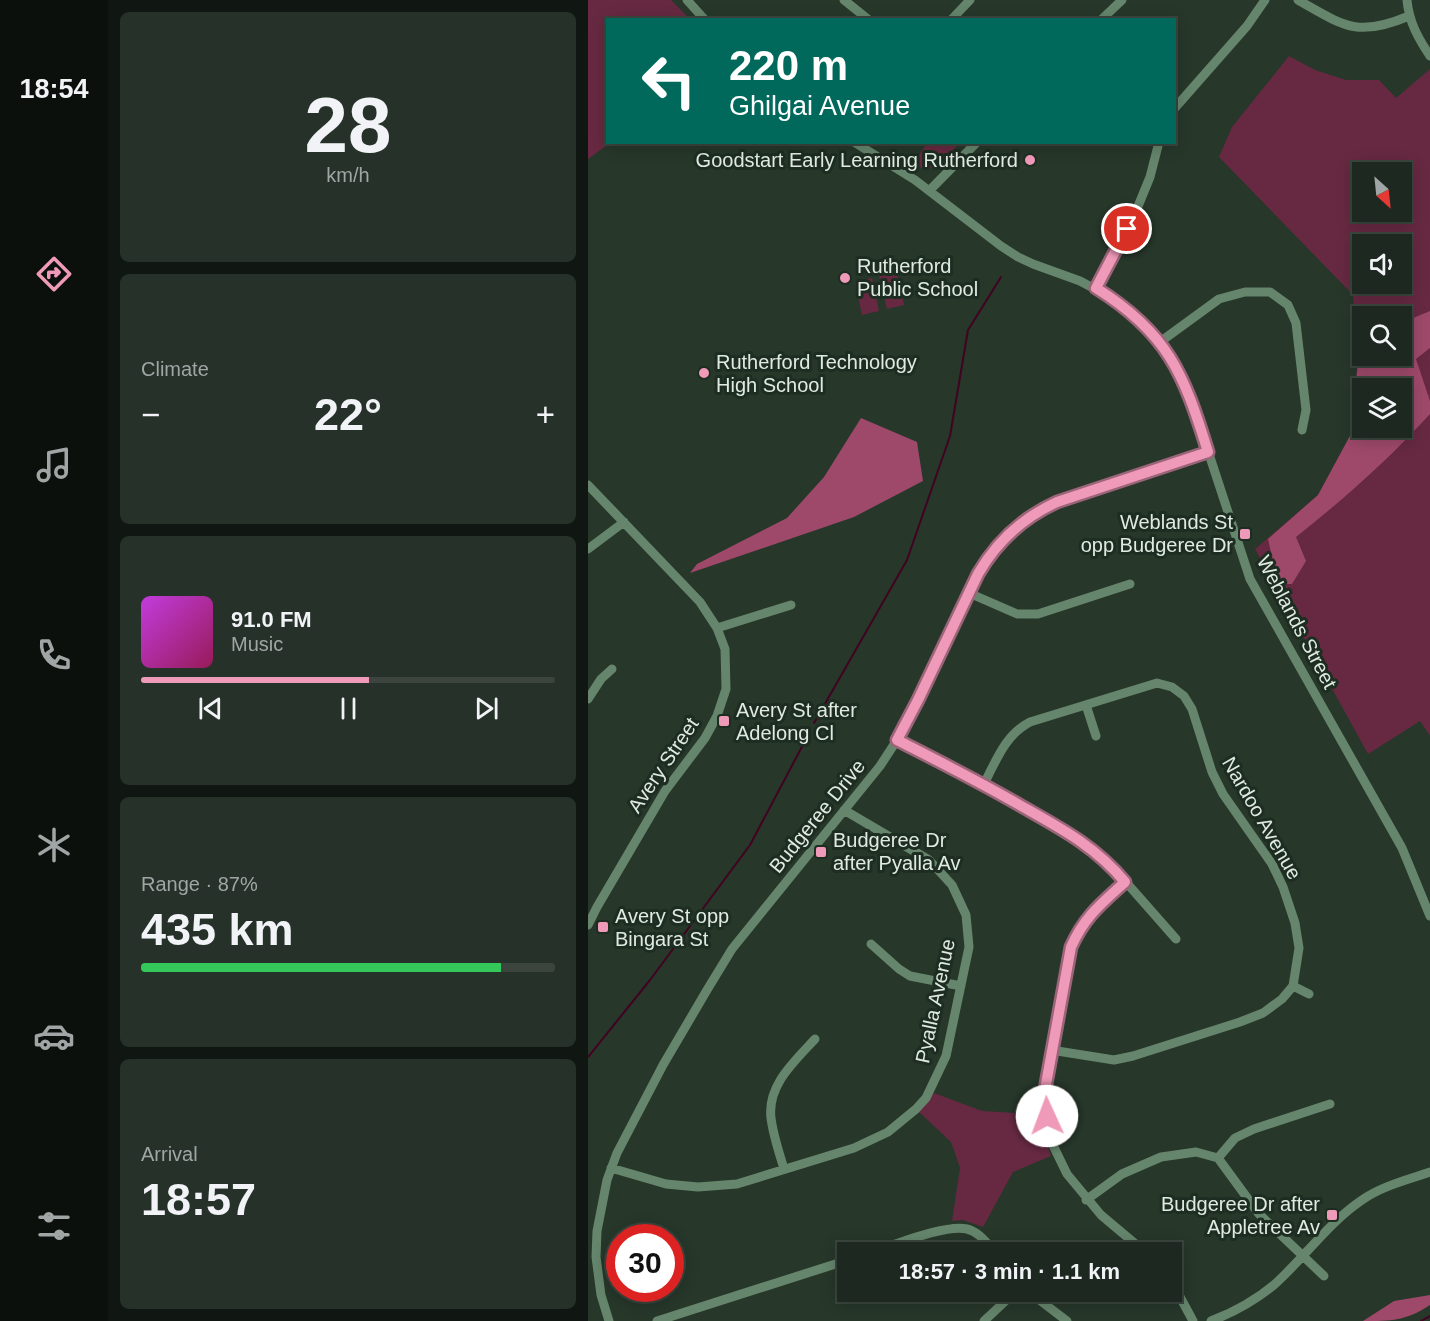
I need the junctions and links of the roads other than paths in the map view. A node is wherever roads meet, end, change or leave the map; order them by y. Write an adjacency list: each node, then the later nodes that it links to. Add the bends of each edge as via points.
1 (687, 0): 9 (street)
2 (844, 0): 10 (street)
3 (970, 0): 11 (street)
4 (1122, 0): 12 (street)
5 (1265, 0): 14 (street)
6 (1298, 0): 8 (street, via 1354,28 1385,26)
7 (1407, 0): 8 (street)
8 (1409, 16): 13 (street)
9 (703, 18)
10 (866, 18)
11 (953, 18)
12 (1103, 18)
13 (1430, 56)
14 (1176, 107)
15 (857, 144): 18 (street, Weblands Street)
16 (974, 144): 18 (street)
17 (1158, 144): 19 (street, via 1134,216)
18 (930, 190): 19 (street, Weblands Street, via 1018,257)
19 (1096, 288): 20 (street, Weblands Street, via 1129,310)
20 (1160, 342): 21 (street, via 1219,299 1245,292 1270,292 1288,305 1296,323 1306,410); 22 (street, Weblands Street, via 1188,390)
21 (1302, 430)
22 (1208, 452): 27 (street, Budgeree Drive, via 1037,511 997,545); 39 (street, Weblands Street, via 1250,579 1402,848)
23 (588, 485): 24 (street, Avery Street)
24 (624, 522): 25 (street); 29 (street, Avery Street, via 700,602)
25 (588, 549)
26 (1130, 584): 27 (street, via 1038,614 1017,614)
27 (969, 593): 34 (street, Budgeree Drive)
28 (791, 605): 29 (street)
29 (717, 628): 38 (street, Avery Street, via 725,649 726,689 717,716 705,738 664,790)
30 (612, 669): 31 (street)
31 (588, 699)
32 (1086, 705): 33 (street); 35 (street, Nardoo Avenue, via 1018,729 1007,740); 44 (street, Nardoo Avenue, via 1156,683 1172,687 1184,696 1223,794 1283,886 1299,948)
33 (1096, 736)
34 (897, 740): 35 (street); 36 (street, Budgeree Drive)
35 (984, 784): 37 (street, via 1079,839)
36 (844, 810): 43 (street, Pyalla Avenue, via 929,860 952,885 966,915 969,947); 50 (street, Budgeree Drive, via 732,949 663,1065)
37 (1125, 882): 41 (street); 47 (street, via 1089,914 1078,930 1071,947)
38 (592, 905): 40 (street, Avery Street)
39 (1430, 916)
40 (588, 925)
41 (1176, 939)
42 (871, 944): 43 (street, via 910,976)
43 (961, 986): 51 (street, Pyalla Avenue, via 946,1056 926,1098 916,1109 888,1132 854,1148)
44 (1293, 986): 45 (street); 47 (street, via 1263,1012 1133,1056 1114,1060)
45 (1309, 994)
46 (815, 1038): 51 (street, via 784,1073 772,1102 770,1115)
47 (1051, 1050): 53 (street, via 1044,1095 1049,1137 1067,1174)
48 (1330, 1104): 49 (street, via 1235,1138)
49 (1218, 1158): 53 (street, via 1196,1152 1161,1157 1122,1174); 57 (street, via 1258,1214)
50 (611, 1168): 51 (street, Pyalla Avenue, via 666,1184 698,1187 737,1184); 63 (street, Budgeree Drive, via 600,1207 596,1257)
51 (784, 1169)
52 (1430, 1172): 57 (street, via 1362,1200)
53 (1086, 1200): 56 (street)
54 (905, 1242): 55 (street, via 949,1229 967,1229)
55 (986, 1242)
56 (1133, 1242)
57 (1302, 1256): 59 (street); 68 (street, via 1261,1295)
58 (837, 1264): 64 (street)
59 (1324, 1276)
60 (1182, 1299): 67 (street)
61 (1004, 1302): 65 (street)
62 (1042, 1302): 66 (street)
63 (609, 1321)
64 (657, 1321)
65 (984, 1321)
66 (1067, 1321)
67 (1193, 1321)
68 (1211, 1321)

